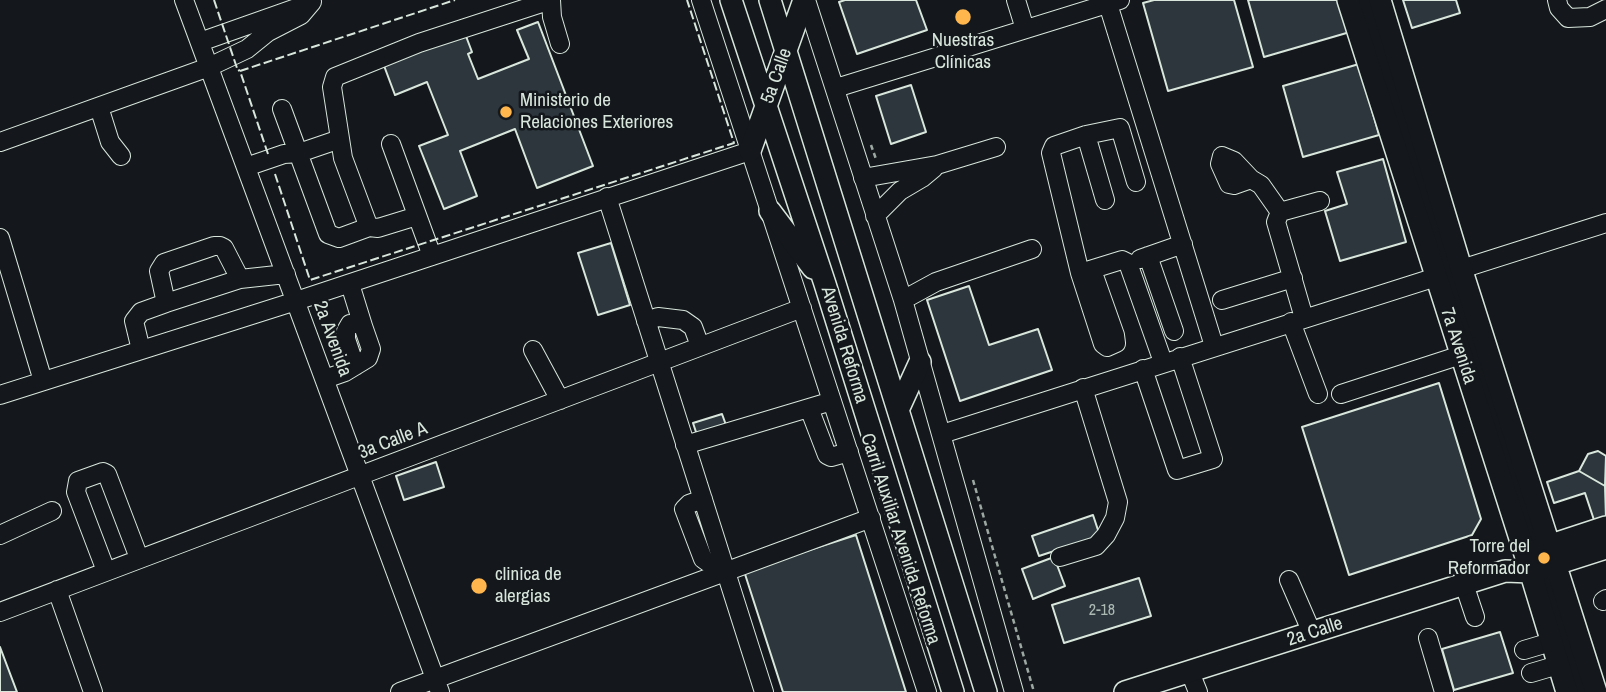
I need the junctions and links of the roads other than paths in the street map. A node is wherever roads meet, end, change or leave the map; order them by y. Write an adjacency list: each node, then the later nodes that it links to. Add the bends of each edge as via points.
1 (184, 0): 16 (street, 2a Avenida)
2 (551, 0): 17 (street); 25 (street, via 340,73 332,87)
3 (701, 0): 29 (street, Carril Auxiliar Avenida Reforma)
4 (731, 0): 21 (main road, Avenida Reforma)
5 (770, 0): 18 (main road, Avenida Reforma)
6 (805, 0): 18 (main road, 5a Calle); 20 (street)
7 (1016, 0): 15 (street)
8 (1348, 0): 53 (main road, 7a Avenida)
9 (1361, 0): 53 (street)
10 (1380, 0): 53 (main road, 7a Avenida)
11 (1557, 0): 14 (street, via 1568,18 1590,17)
12 (308, 2): 16 (street); 19 (street, via 301,15)
13 (1114, 2): 15 (street); 47 (street)
14 (1606, 9)
15 (1025, 29): 20 (street)
16 (200, 42): 19 (street, 2a Avenida)
17 (560, 44)
18 (785, 53): 21 (main road, 5a Calle); 85 (main road, Avenida Reforma)
19 (209, 67): 22 (street); 33 (street, 2a Avenida)
20 (836, 88): 34 (street)
21 (766, 105): 29 (main road, 5a Calle); 58 (main road, Avenida Reforma)
22 (99, 107): 26 (street); 31 (street, via 110,142)
23 (282, 109): 30 (street)
24 (1086, 135): 36 (street, via 1120,128); 38 (street); 52 (street, via 1055,146 1051,153 1086,271 1122,260)
25 (340, 139): 30 (street); 45 (street)
26 (0, 142)
27 (391, 144): 42 (street)
28 (996, 147): 32 (street)
29 (750, 151): 37 (street); 40 (street, Carril Auxiliar Avenida Reforma)
30 (299, 153): 33 (street, via 284,154); 45 (street, via 328,234 339,237)
31 (121, 156)
32 (937, 165): 34 (street); 43 (street)
33 (248, 173): 54 (street, 2a Avenida)
34 (863, 178): 43 (street)
35 (1251, 179): 41 (street, via 1261,185)
36 (1136, 182)
37 (607, 197): 49 (street); 65 (street)
38 (1105, 200)
39 (1320, 201): 41 (street)
40 (770, 211): 58 (main road); 63 (street, Carril Auxiliar Avenida Reforma)
41 (1280, 212): 55 (street, via 1276,222)
42 (417, 216): 45 (street); 49 (street)
43 (875, 216): 59 (street)
44 (1606, 223): 53 (street)
45 (369, 227)
46 (0, 238): 51 (street)
47 (1182, 244): 50 (street); 68 (street)
48 (1032, 249): 59 (street, via 936,282)
49 (432, 256): 57 (street)
50 (1148, 256): 52 (street); 66 (street)
51 (4, 263): 77 (street)
52 (1128, 263): 72 (street)
53 (1448, 272): 64 (street); 71 (main road, 7a Avenida); 97 (main road, 7a Avenida)
54 (286, 274): 56 (street); 61 (street, 2a Avenida)
55 (1293, 278): 60 (street); 64 (street)
56 (240, 279): 62 (street); 62 (street, via 224,248 214,246 160,266)
57 (350, 284): 61 (street); 76 (street, via 371,349 368,358)
58 (825, 284): 117 (main road, Avenida Reforma)
59 (903, 300): 74 (street)
60 (1222, 300)
61 (296, 301): 69 (street); 76 (street, 2a Avenida)
62 (166, 303): 69 (street, via 136,316)
63 (802, 308): 67 (street, 3a Calle A); 83 (street, Carril Auxiliar Avenida Reforma)
64 (1297, 320): 68 (street); 79 (street)
65 (646, 321): 67 (street, via 658,317 683,320 693,327); 73 (street)
66 (1174, 331)
67 (700, 346): 73 (street, 3a Calle A)
68 (1214, 346): 72 (street)
69 (141, 350): 77 (street)
70 (533, 350): 82 (street)
71 (1461, 355): 80 (street); 97 (main road, 7a Avenida)
72 (1171, 360): 75 (street); 75 (street, via 1213,459 1177,470)
73 (658, 361): 82 (street, 3a Calle A); 87 (street)
74 (920, 362): 85 (main road); 86 (street)
75 (1143, 369): 78 (street)
76 (325, 379): 89 (street, 2a Avenida)
77 (43, 381): 81 (street)
78 (1083, 388): 86 (street); 95 (street, via 1118,502 1115,519 1096,546)
79 (1318, 394)
80 (1340, 394)
81 (0, 395)
82 (560, 400): 89 (street, 3a Calle A)
83 (832, 401): 84 (street); 88 (street, Carril Auxiliar Avenida Reforma)
84 (808, 408): 87 (street); 88 (street, via 827,455)
85 (898, 410): 118 (main road, Avenida Reforma)
86 (942, 434): 119 (street)
87 (685, 445): 99 (street, via 703,499 684,509 703,559)
88 (849, 452): 91 (street, Carril Auxiliar Avenida Reforma)
89 (360, 476): 96 (street, 3a Calle A); 112 (street, 2a Avenida)
90 (52, 511): 93 (street)
91 (871, 518): 99 (street); 116 (street, Carril Auxiliar Avenida Reforma)
92 (1606, 527): 97 (main road, 2a Calle)
93 (0, 535)
94 (1606, 548): 97 (main road, 2a Calle)
95 (1060, 557)
96 (139, 558): 98 (street, 3a Calle A); 98 (street, via 107,474 78,481 76,492)
97 (1540, 559): 101 (main road, 2a Calle); 107 (main road, 7a Avenida); 123 (street); 124 (main road, 7a Avenida)
98 (106, 571): 102 (street, 3a Calle A)
99 (724, 571): 112 (street); 115 (street)
100 (1289, 580): 105 (street)
101 (1464, 584): 104 (street); 105 (main road, 2a Calle)
102 (57, 590): 103 (street, 3a Calle A); 113 (street)
103 (0, 612)
104 (1475, 617)
105 (1312, 633): 111 (main road, 2a Calle)
106 (1428, 638): 121 (street)
107 (1551, 642): 108 (street); 109 (main road, 7a Avenida)
108 (1524, 650)
109 (1558, 665): 110 (street); 122 (main road, 7a Avenida)
110 (1531, 673)
111 (1194, 682): 120 (main road, 2a Calle)
112 (438, 685): 114 (street)
113 (93, 692)
114 (400, 692)
115 (764, 692)
116 (927, 692)
117 (953, 692)
118 (986, 692)
119 (1014, 692)
120 (1125, 692)
121 (1444, 692)
122 (1567, 692)
123 (1581, 692)
124 (1596, 692)

